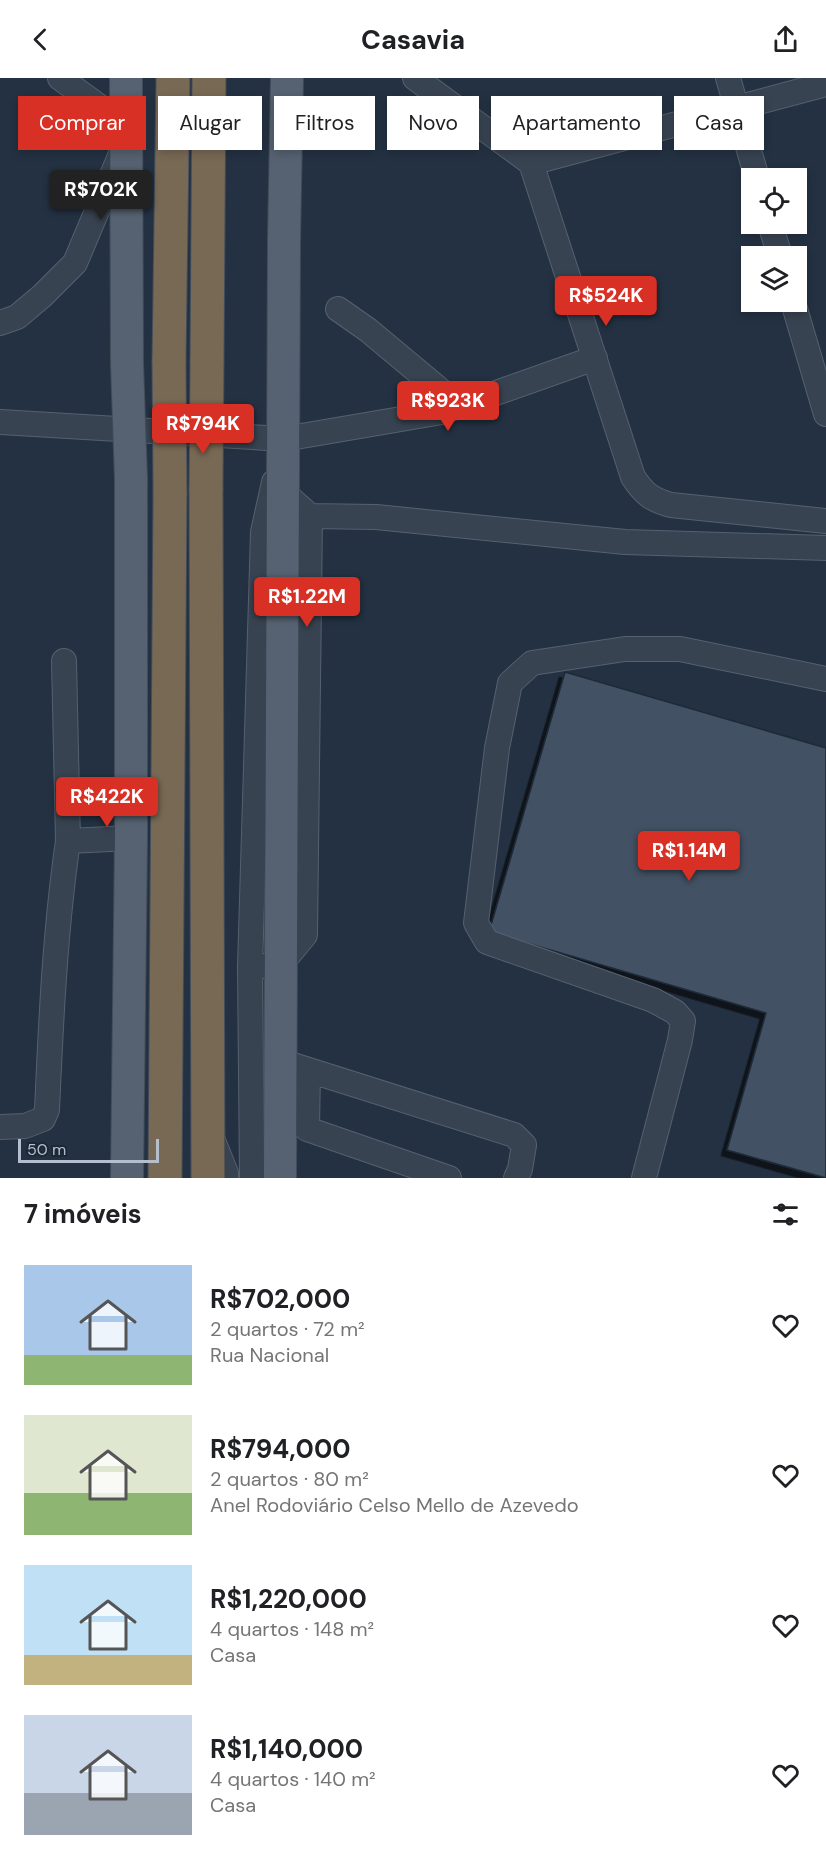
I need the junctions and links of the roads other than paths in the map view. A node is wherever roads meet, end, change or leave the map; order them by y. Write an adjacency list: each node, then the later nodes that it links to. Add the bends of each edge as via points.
1 (60, 78): 9 (street)
2 (126, 78): 10 (main road)
3 (173, 78): 40 (highway, bridge)
4 (209, 78): 38 (highway, bridge)
5 (287, 78): 26 (main road)
6 (416, 78): 17 (street)
7 (728, 78): 11 (street)
8 (826, 84): 12 (street)
9 (81, 96)
10 (126, 96)
11 (733, 96)
12 (764, 101)
13 (674, 126): 17 (street)
14 (120, 150): 21 (street, via 75,263 42,296)
15 (126, 150): 33 (main road, bridge)
16 (749, 150): 18 (street)
17 (531, 163): 22 (street)
18 (754, 168)
19 (338, 309): 23 (street)
20 (796, 312): 24 (street)
21 (6, 315)
22 (595, 358): 23 (street); 29 (street, via 633,477 643,492 671,505)
23 (459, 406): 26 (street)
24 (826, 414)
25 (0, 422): 26 (street)
26 (284, 438): 27 (main road); 35 (street, via 263,532)
27 (283, 492): 28 (street); 35 (main road)
28 (310, 516): 30 (street, via 376,517 625,542); 35 (street, via 304,935)
29 (826, 521)
30 (826, 548)
31 (64, 661): 34 (street)
32 (826, 680): 47 (street, via 680,649 625,649 532,663 510,683 497,748 476,923 487,942 653,1000 675,1012 683,1022)
33 (131, 838): 34 (street); 39 (main road)
34 (68, 842): 37 (street, via 58,917 47,1110 43,1119 25,1126)
35 (265, 966): 36 (main road); 43 (street)
36 (294, 1066): 44 (main road); 45 (street, via 307,1129); 46 (street, via 514,1135 524,1145)
37 (0, 1127)
38 (208, 1129): 41 (highway); 42 (street)
39 (127, 1178)
40 (165, 1178)
41 (208, 1178)
42 (226, 1178)
43 (252, 1178)
44 (280, 1178)
45 (449, 1178)
46 (516, 1178)
47 (644, 1178)

